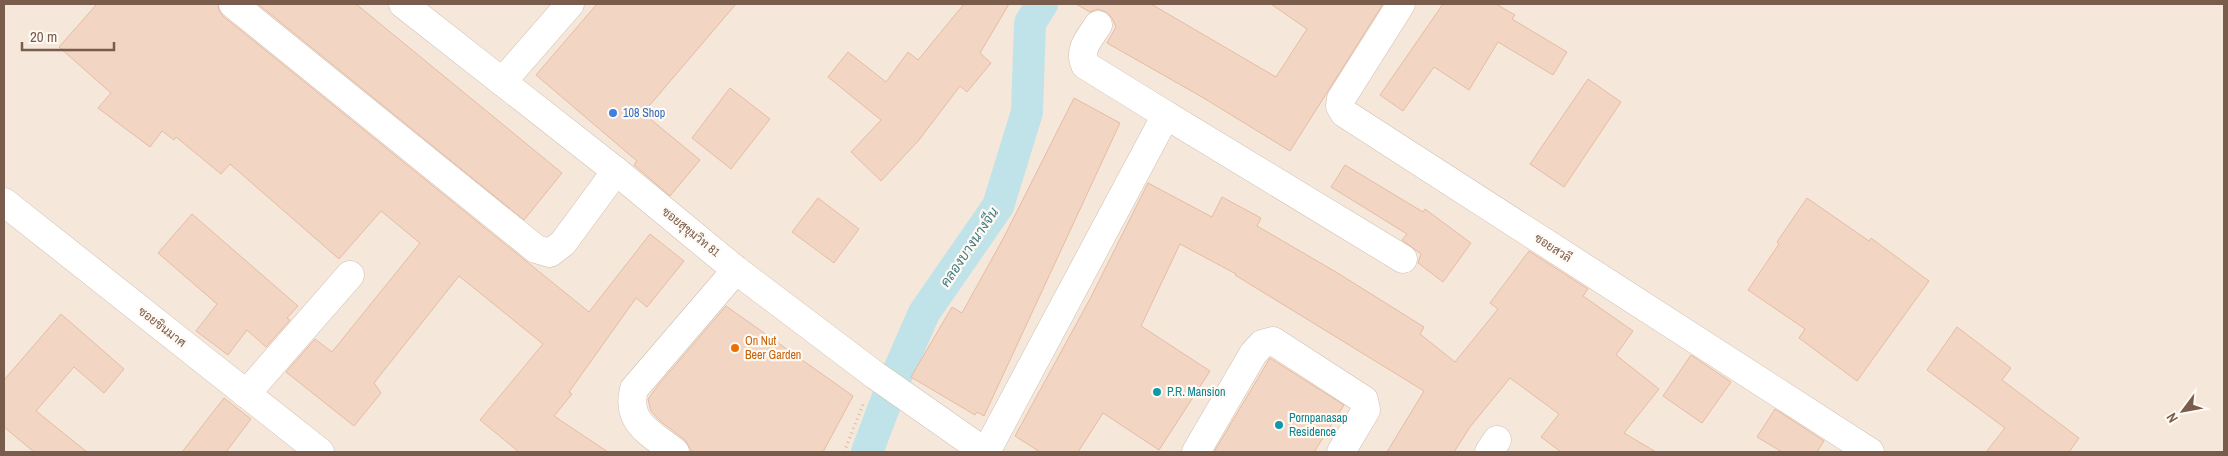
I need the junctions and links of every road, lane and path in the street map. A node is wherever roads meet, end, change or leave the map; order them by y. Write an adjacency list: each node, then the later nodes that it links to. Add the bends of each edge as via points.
1 (233, 4): 8 (street, via 536,249 550,253 563,244)
2 (403, 4): 6 (street, ซอยสุขุมวิท 81)
3 (570, 4): 6 (street)
4 (1401, 4): 21 (street, ซอยสวลี, via 1340,100 1344,113)
5 (1098, 25): 7 (street, via 1082,50 1085,65)
6 (502, 82): 8 (street, ซอยสุขุมวิท 81)
7 (1166, 115): 10 (street); 18 (street)
8 (616, 171): 11 (street, ซอยสุขุมวิท 81)
9 (4, 202): 14 (street, ซอยชินมาศ)
10 (1403, 259)
11 (736, 270): 13 (street, ซอยสุขุมวิท 81); 16 (street, via 634,389 631,400 636,422)
12 (350, 274): 14 (street)
13 (881, 379): 17 (path); 18 (street, ซอยสุขุมวิท 81)
14 (246, 394): 15 (street, ซอยชินมาศ)
15 (320, 452)
16 (674, 452)
17 (844, 452)
18 (986, 452)
19 (1196, 452): 20 (street, via 1253,354 1262,344 1272,342 1364,400 1366,410)
20 (1341, 452)
21 (1870, 452)

